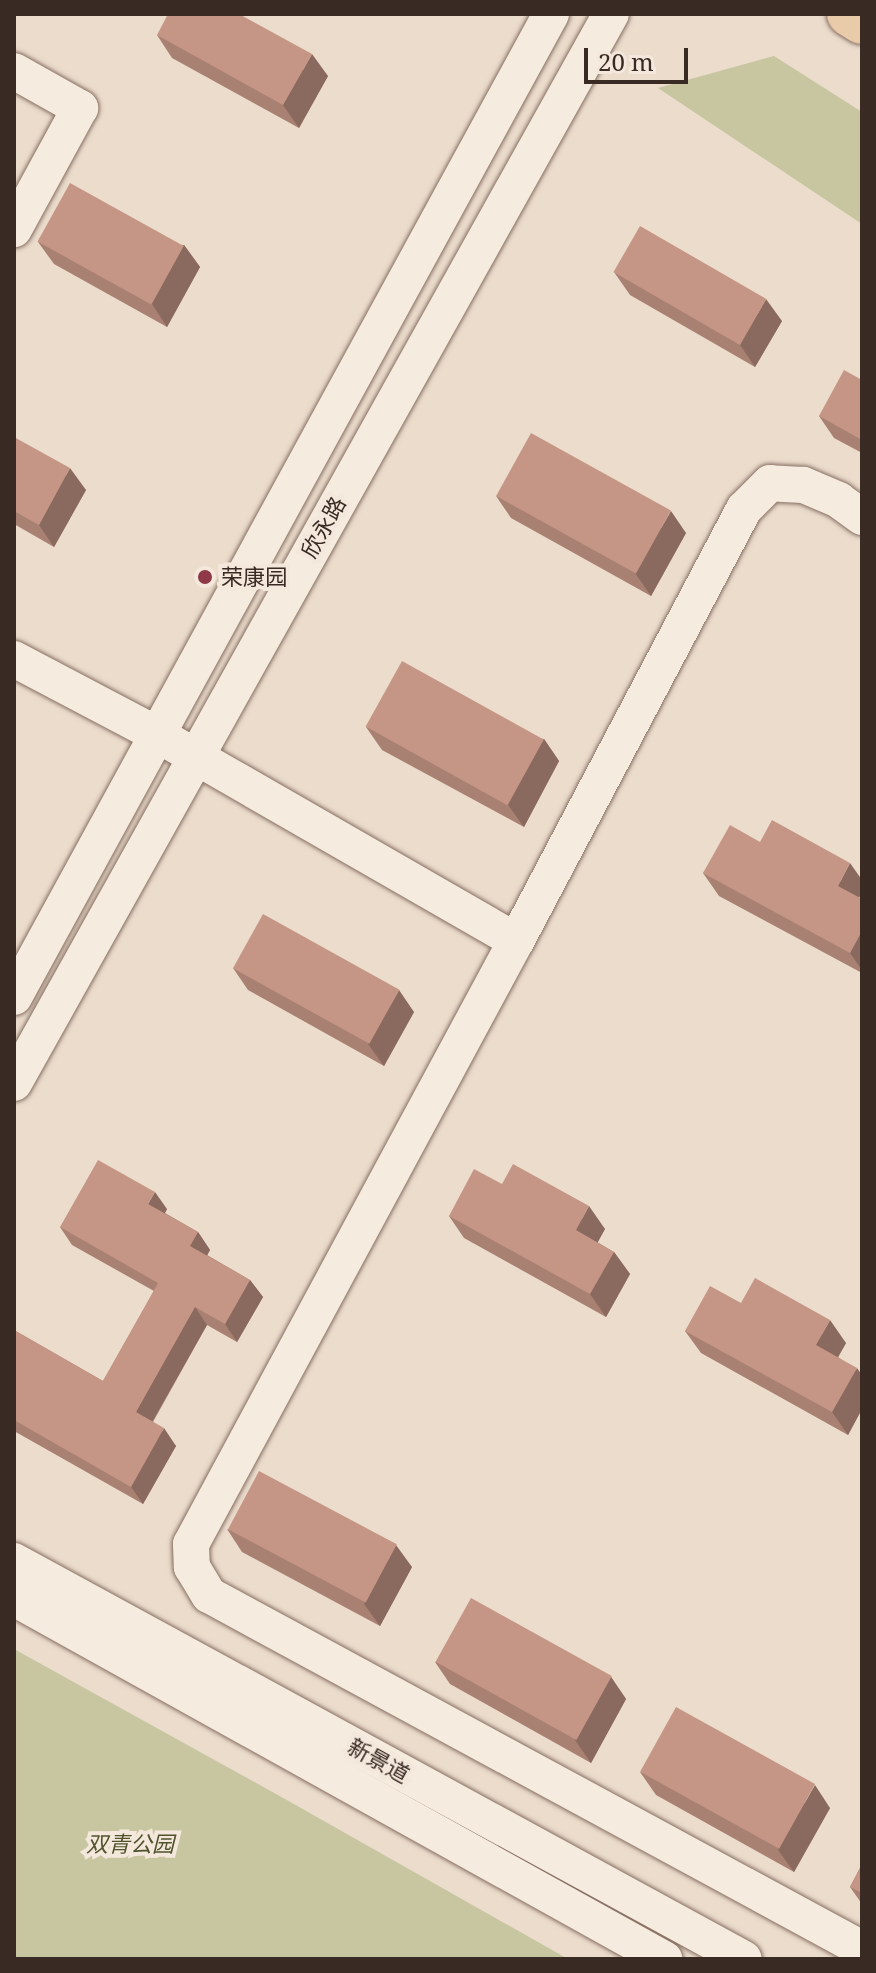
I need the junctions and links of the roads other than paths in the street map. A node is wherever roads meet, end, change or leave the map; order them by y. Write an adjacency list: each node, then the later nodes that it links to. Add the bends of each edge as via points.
1 (551, 14): 9 (street, 欣永路)
2 (611, 14): 10 (street, 欣永路)
3 (849, 14): 4 (main road)
4 (862, 22)
5 (14, 71): 6 (street, via 80,108)
6 (14, 229)
7 (862, 517): 11 (street, via 839,500 803,485 781,483 770,483 744,509)
8 (14, 659): 9 (street)
9 (158, 735): 10 (street); 12 (street, 欣永路)
10 (194, 756): 11 (street); 13 (street, 欣永路)
11 (516, 941): 16 (street, via 191,1544 192,1567 209,1595)
12 (14, 997)
13 (14, 1083)
14 (14, 1561): 18 (street, 新景道)
15 (14, 1598): 17 (street, 新景道)
16 (862, 1949)
17 (664, 1959)
18 (744, 1959)

